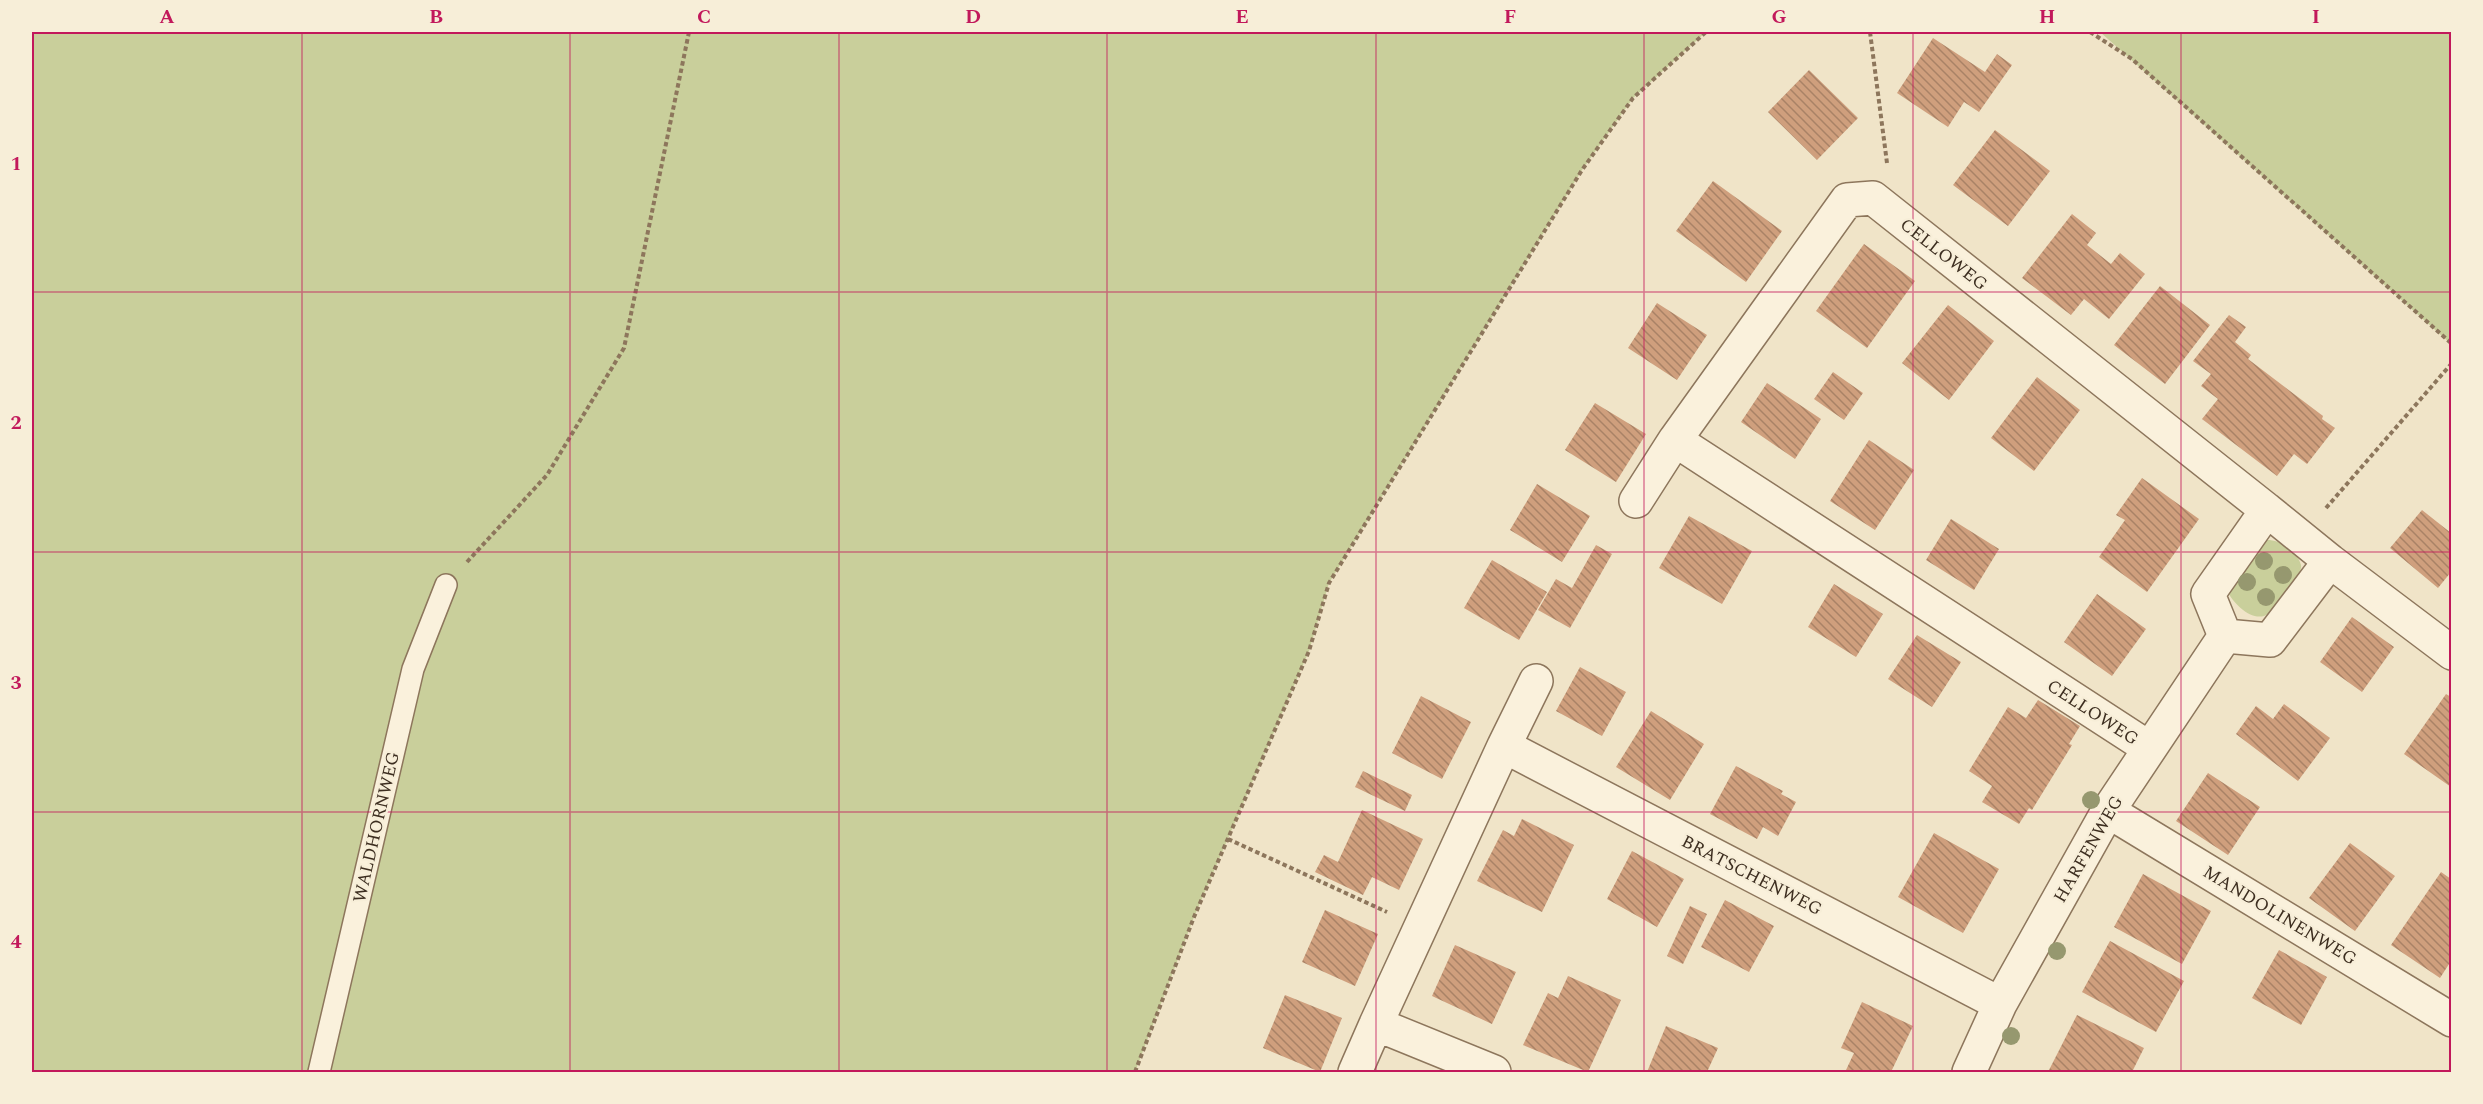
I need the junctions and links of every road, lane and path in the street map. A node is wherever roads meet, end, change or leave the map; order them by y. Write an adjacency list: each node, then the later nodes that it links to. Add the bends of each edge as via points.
1 (689, 32): 13 (path, via 624,348 547,475)
2 (1706, 32): 20 (path, via 1633,99 1582,170 1329,583 1309,651)
3 (1870, 32): 5 (path)
4 (2090, 32): 6 (path, via 2132,59)
5 (1894, 215): 8 (street, CELLOWEG, via 1873,198 1847,200); 10 (street, CELLOWEG)
6 (2451, 344)
7 (2451, 363): 11 (path)
8 (1675, 440): 9 (street, CELLOWEG); 18 (street, CELLOWEG)
9 (1636, 501)
10 (2267, 510): 11 (street); 14 (street, via 2208,594)
11 (2300, 537): 12 (street)
12 (2330, 561): 14 (street, via 2271,640); 15 (street)
13 (446, 585): 27 (lane, WALDHORNWEG, via 412,669)
14 (2225, 636): 18 (street, HARFENWEG)
15 (2451, 653)
16 (1536, 681): 17 (street)
17 (1504, 746): 21 (street); 22 (street, BRATSCHENWEG)
18 (2149, 748): 19 (street, HARFENWEG)
19 (2108, 811): 22 (street, HARFENWEG); 23 (street, MANDOLINENWEG)
20 (1228, 839): 21 (path); 28 (path)
21 (1421, 927): 24 (street)
22 (2000, 1004): 31 (street, HARFENWEG)
23 (2451, 1020)
24 (1376, 1024): 29 (street); 30 (street)
25 (32, 1060): 26 (path)
26 (32, 1072)
27 (319, 1072)
28 (1135, 1072)
29 (1355, 1072)
30 (1494, 1072)
31 (1969, 1072)

